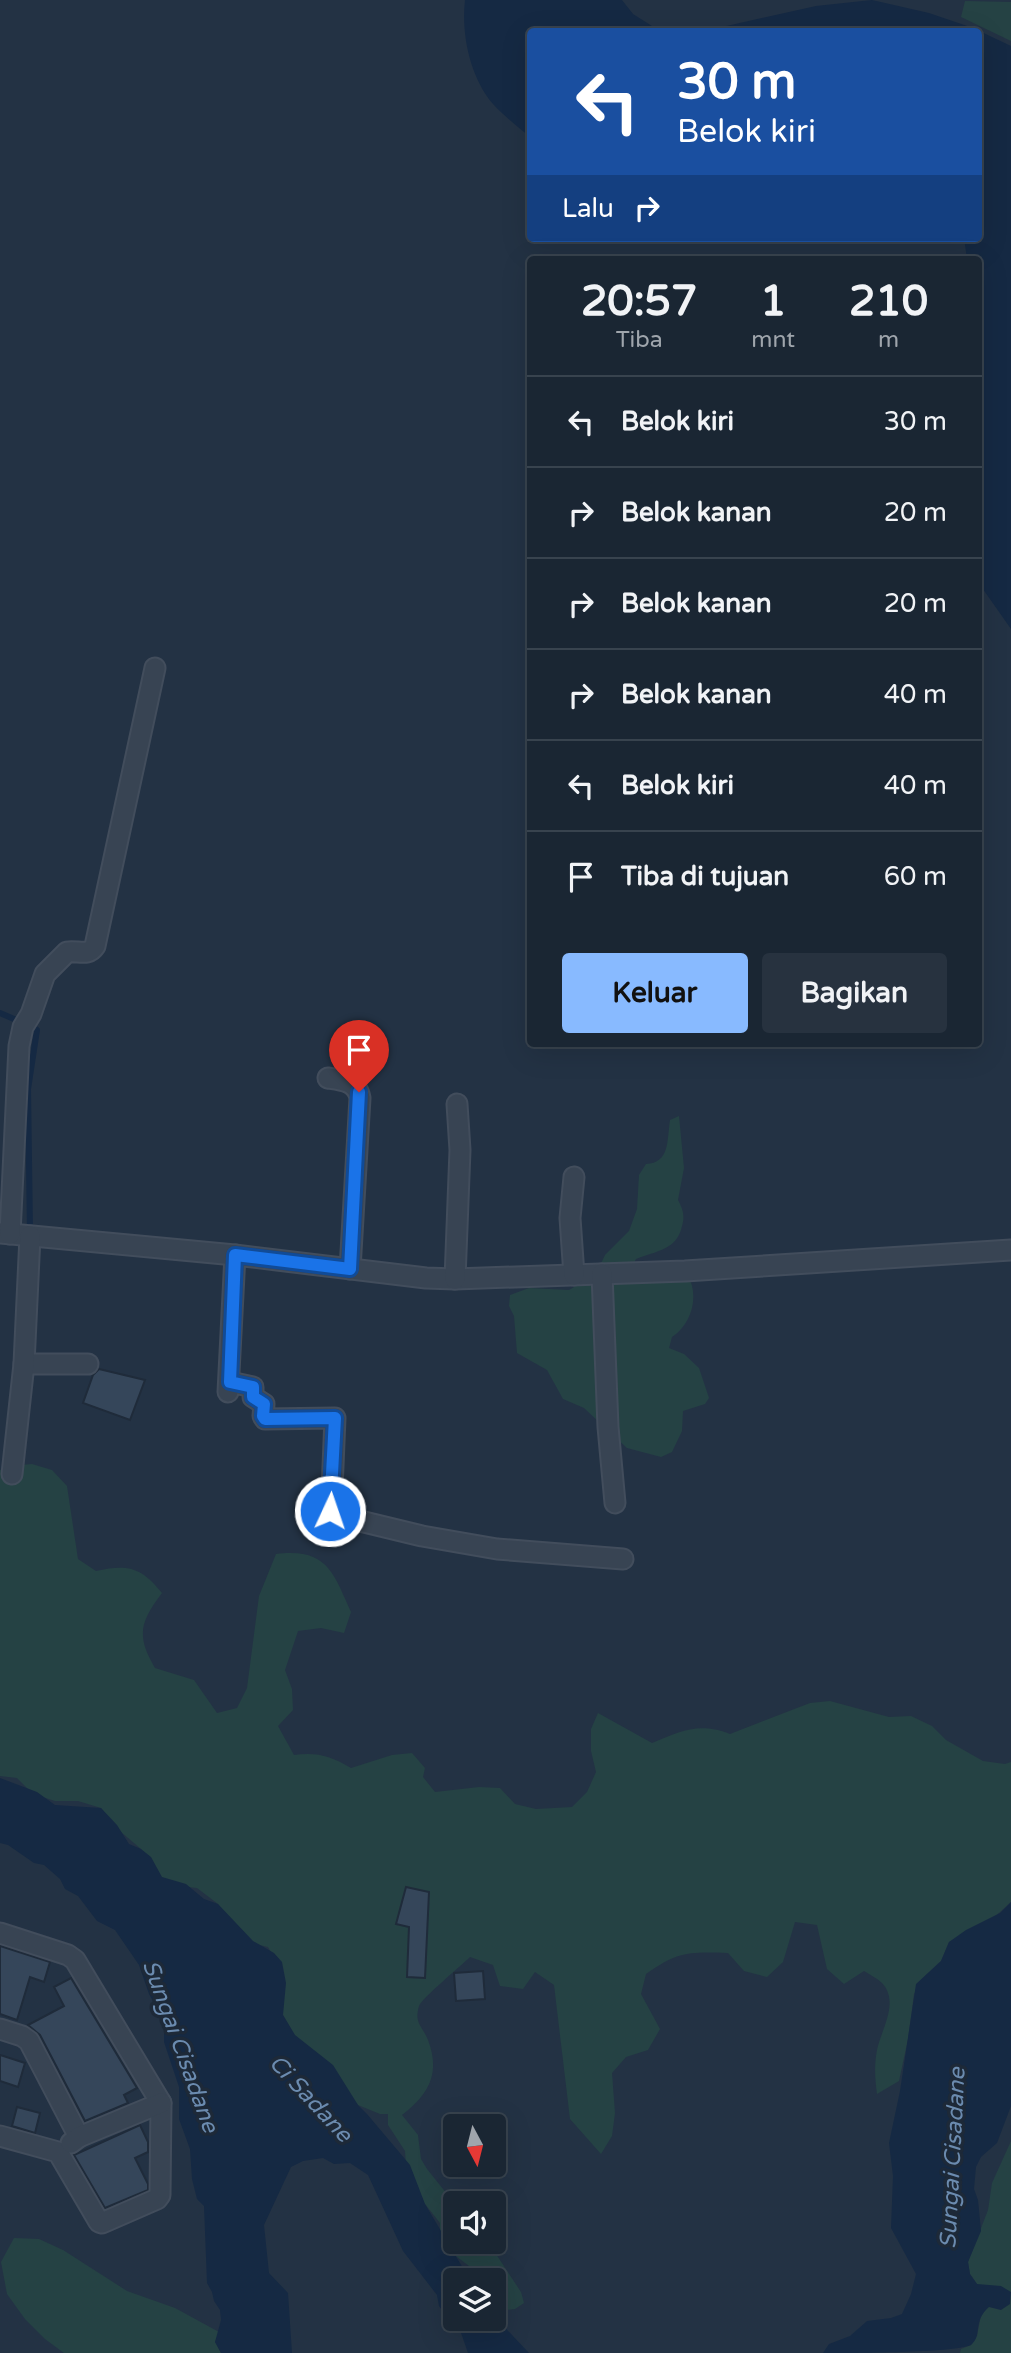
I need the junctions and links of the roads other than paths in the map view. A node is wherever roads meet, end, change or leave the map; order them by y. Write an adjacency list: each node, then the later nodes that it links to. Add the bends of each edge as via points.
1 (155, 668): 3 (street, via 95,946 86,953 67,952 45,974 23,1027)
2 (328, 1077): 10 (street, via 354,1086 360,1098)
3 (8, 1090): 6 (street)
4 (457, 1104): 13 (street, via 460,1150)
5 (574, 1177): 12 (street, via 570,1218)
6 (5, 1234): 7 (street)
7 (30, 1236): 9 (street); 14 (street)
8 (1011, 1250): 11 (street)
9 (235, 1255): 10 (street); 18 (street, via 229,1387 253,1387 253,1397 264,1404 265,1419 335,1418 331,1514 497,1549)
10 (350, 1269): 13 (street)
11 (602, 1274): 12 (street); 17 (street)
12 (574, 1275): 13 (street)
13 (455, 1279)
14 (24, 1364): 15 (street); 16 (street)
15 (88, 1364)
16 (12, 1474)
17 (615, 1503)
18 (623, 1559)
19 (0, 1933): 21 (street, via 75,1961)
20 (0, 2029): 23 (street, via 29,2041)
21 (161, 2103): 23 (street); 24 (street, via 162,2191 157,2199 106,2223 99,2221)
22 (0, 2136): 24 (street)
23 (79, 2137): 24 (street)
24 (58, 2152)

